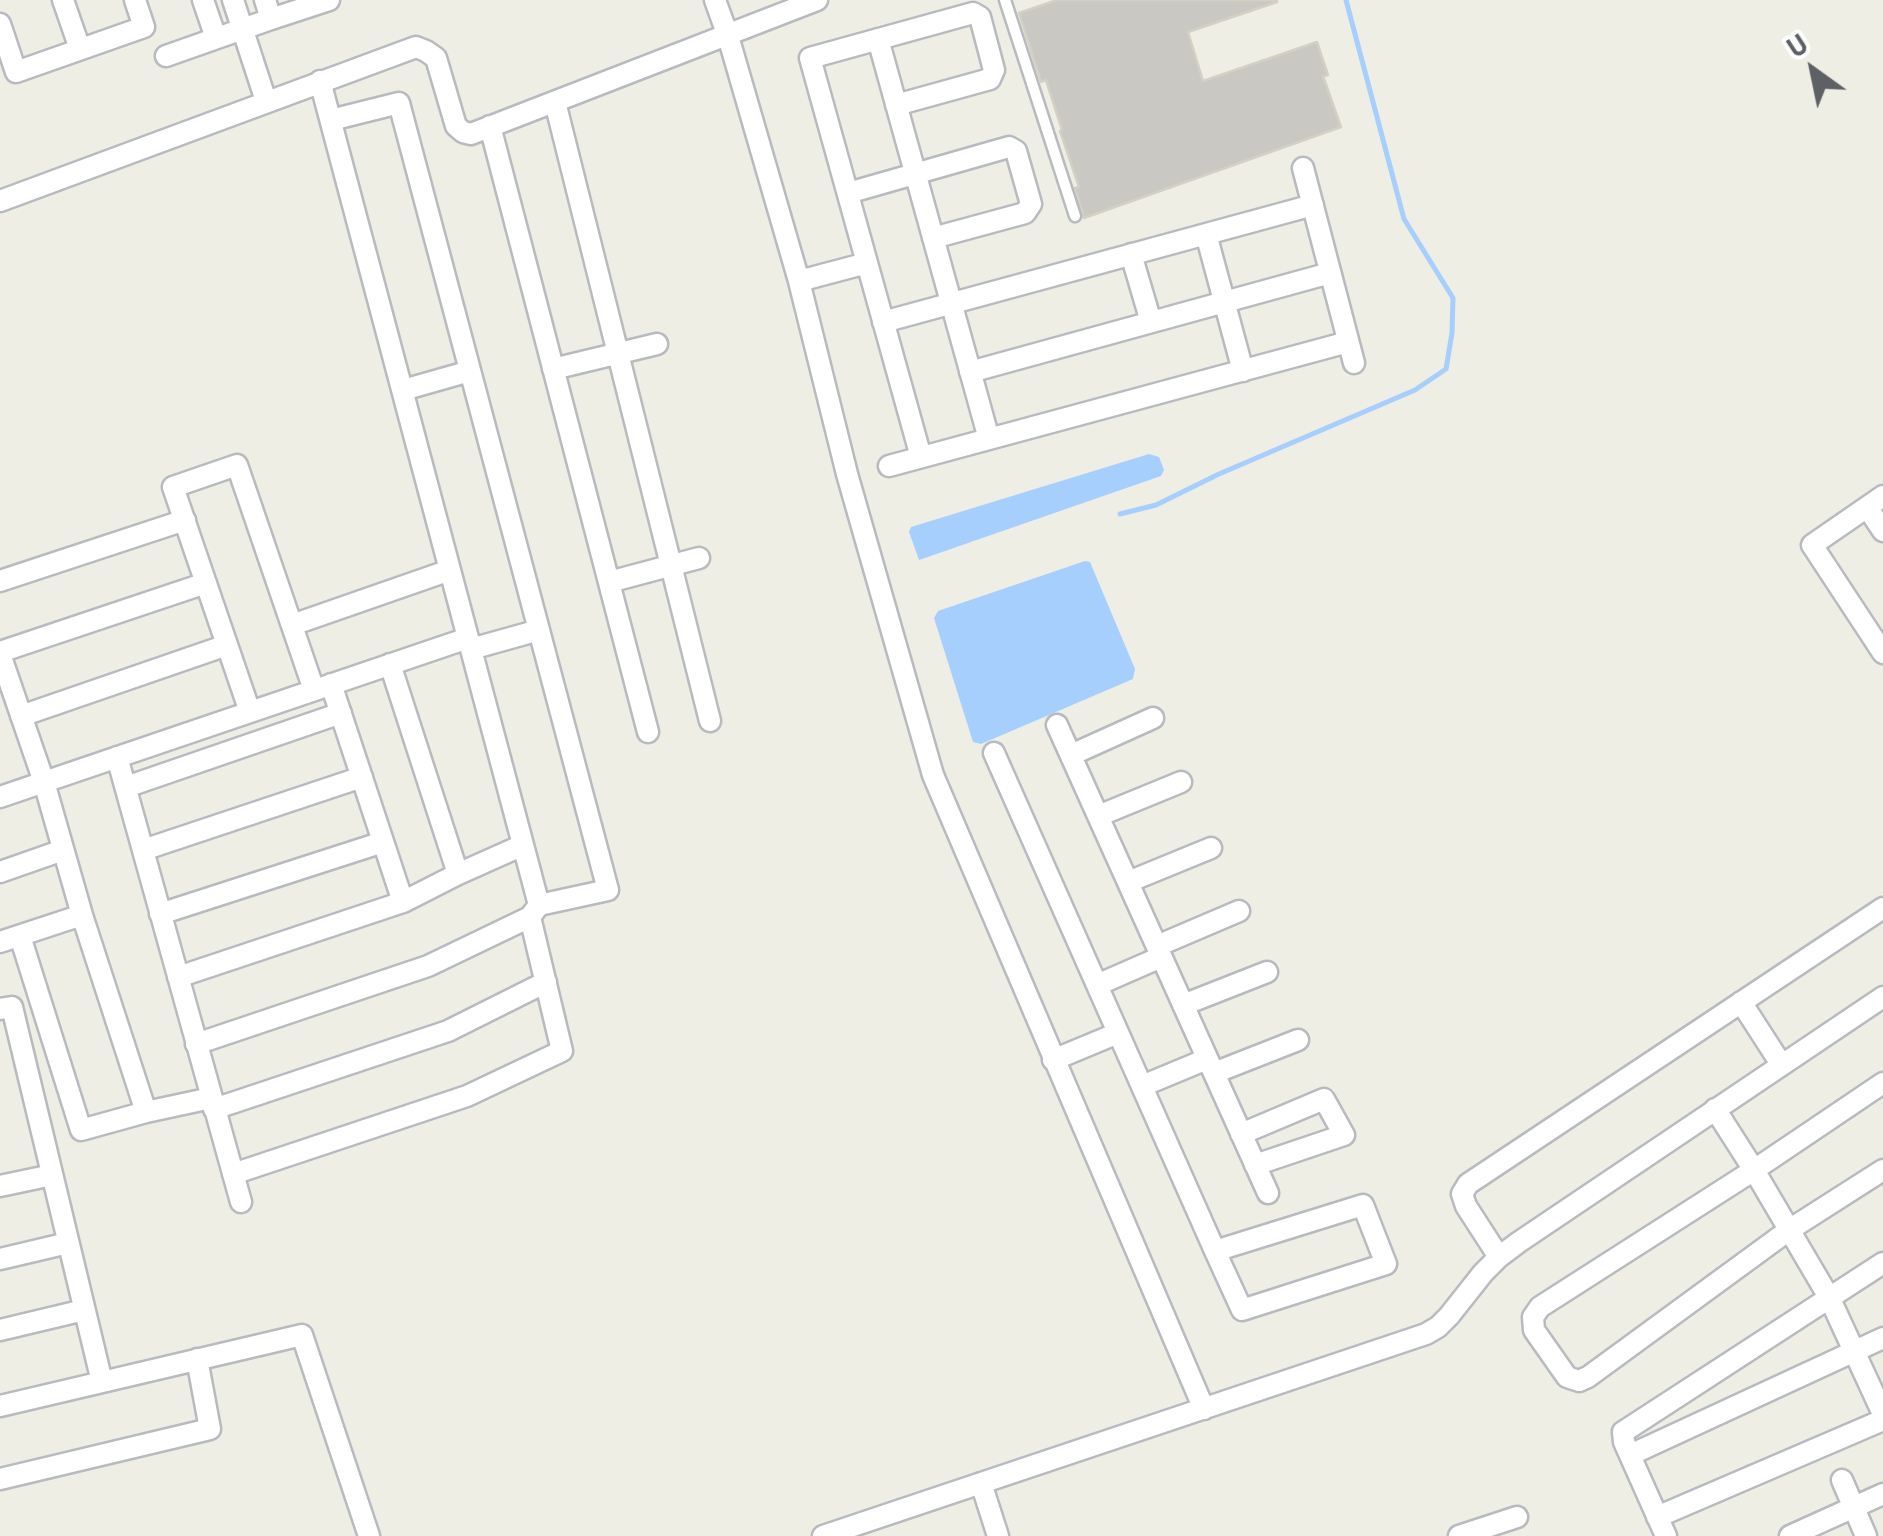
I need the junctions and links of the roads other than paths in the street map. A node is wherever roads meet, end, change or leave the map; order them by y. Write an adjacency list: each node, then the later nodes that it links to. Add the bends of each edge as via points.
1 (63, 0): 15 (street)
2 (134, 0): 15 (street, via 144,27)
3 (203, 0): 13 (street)
4 (232, 0): 11 (street)
5 (329, 0): 9 (street)
6 (715, 0): 12 (street)
7 (816, 0): 12 (street)
8 (1005, 0): 28 (lane)
9 (268, 9): 11 (street)
10 (0, 24): 15 (street, via 16,72)
11 (242, 28): 13 (street); 18 (street)
12 (728, 36): 19 (street); 34 (street)
13 (216, 38): 16 (street)
14 (878, 39): 20 (street); 20 (street, via 973,13 980,17 994,70 990,79); 25 (street, via 810,58)
15 (80, 49)
16 (166, 56)
17 (320, 81): 18 (street); 21 (street); 22 (street, via 416,47 436,58 459,130 471,134)
18 (266, 101): 26 (street)
19 (555, 102): 22 (street); 40 (street)
20 (896, 105): 24 (street)
21 (331, 120): 42 (street, via 398,103); 45 (street)
22 (490, 126): 41 (street)
23 (1303, 168): 27 (street)
24 (915, 173): 25 (street); 30 (street); 30 (street, via 1009,146 1031,204 1025,213)
25 (848, 192): 32 (street)
26 (0, 201)
27 (1312, 205): 29 (street); 33 (street)
28 (1075, 216)
29 (1206, 234): 31 (street); 35 (street)
30 (933, 238): 36 (street)
31 (1131, 254): 36 (street); 38 (street)
32 (867, 263): 34 (street); 37 (street)
33 (1330, 273): 35 (street); 43 (street, via 1351,353)
34 (799, 281): 109 (street, via 933,775)
35 (1225, 302): 38 (street); 43 (street)
36 (951, 304): 37 (street); 44 (street)
37 (883, 322): 47 (street)
38 (1151, 322): 44 (street)
39 (657, 344): 40 (street)
40 (618, 354): 41 (street); 53 (street)
41 (554, 369): 56 (street)
42 (470, 371): 45 (street); 59 (street)
43 (1243, 371): 46 (street)
44 (970, 372): 46 (street)
45 (403, 390): 54 (street)
46 (988, 439): 47 (street)
47 (921, 457): 48 (street)
48 (890, 466)
49 (1875, 502): 51 (street); 63 (street, via 1812,545)
50 (185, 520): 55 (street); 57 (street); 58 (street, via 173,487 237,465)
51 (1883, 532)
52 (700, 558): 53 (street)
53 (671, 566): 56 (street); 70 (street)
54 (450, 570): 58 (street); 60 (street)
55 (0, 582)
56 (608, 582): 72 (street)
57 (206, 583): 61 (street); 62 (street)
58 (292, 625): 65 (street)
59 (539, 630): 60 (street); 92 (street, via 608,890)
60 (470, 644): 64 (street); 83 (street)
61 (227, 645): 66 (street); 68 (street)
62 (0, 653): 68 (street)
63 (1883, 653)
64 (390, 664): 65 (street); 88 (street)
65 (323, 687): 66 (street); 67 (street)
66 (250, 712): 75 (street)
67 (341, 712): 76 (street); 79 (street)
68 (21, 716): 77 (street)
69 (1152, 718): 74 (street)
70 (710, 721)
71 (1058, 725): 74 (street)
72 (648, 732)
73 (994, 753): 101 (street)
74 (1070, 755): 81 (street)
75 (117, 757): 77 (street); 79 (street)
76 (362, 777): 82 (street); 86 (street)
77 (44, 782): 80 (street); 85 (street)
78 (1181, 782): 81 (street)
79 (126, 787): 86 (street)
80 (0, 797)
81 (1098, 816): 89 (street)
82 (383, 842): 90 (street); 95 (street)
83 (523, 845): 88 (street); 92 (street)
84 (1211, 848): 89 (street)
85 (64, 850): 87 (street); 94 (street)
86 (143, 850): 95 (street)
87 (0, 872)
88 (458, 874): 90 (street)
89 (1128, 882): 97 (street)
90 (403, 902): 99 (street)
91 (1883, 908): 103 (street)
92 (534, 911): 100 (street); 108 (street, via 428,966)
93 (1239, 911): 97 (street)
94 (82, 914): 96 (street); 116 (street)
95 (160, 914): 99 (street)
96 (10, 939): 116 (street, via 80,1130)
97 (1159, 952): 101 (street); 104 (street)
98 (1267, 972): 104 (street)
99 (178, 978): 108 (street)
100 (546, 982): 114 (street, via 448,1031); 122 (street, via 562,1051 467,1096)
101 (1097, 985): 106 (street)
102 (1883, 997): 110 (street)
103 (1741, 1002): 110 (street); 129 (street, via 1468,1184 1462,1194 1466,1206)
104 (1183, 1005): 111 (street)
105 (0, 1010): 121 (street, via 12,1007)
106 (1118, 1033): 109 (street); 113 (street)
107 (1298, 1040): 111 (street)
108 (196, 1044): 114 (street)
109 (1053, 1060): 140 (street)
110 (1781, 1064): 115 (street)
111 (1210, 1066): 113 (street); 117 (street)
112 (1883, 1083): 119 (street)
113 (1142, 1086): 128 (street)
114 (212, 1104): 116 (street); 122 (street)
115 (1715, 1109): 119 (street); 129 (street)
116 (146, 1112)
117 (1241, 1134): 118 (street); 118 (street, via 1324,1099 1344,1134)
118 (1255, 1165): 124 (street)
119 (1754, 1170): 126 (street); 126 (street, via 1540,1307 1534,1330 1566,1378 1580,1381)
120 (1883, 1170): 126 (street)
121 (52, 1174): 123 (street); 127 (street)
122 (233, 1174): 125 (street)
123 (0, 1186)
124 (1268, 1193)
125 (241, 1202)
126 (1789, 1230): 132 (street)
127 (68, 1243): 130 (street); 133 (street)
128 (1215, 1251): 128 (street, via 1242,1310 1386,1264 1363,1205)
129 (1498, 1257): 140 (street, via 1450,1316 1426,1334)
130 (0, 1258)
131 (1883, 1264): 132 (street)
132 (1830, 1299): 136 (street); 142 (street, via 1630,1427 1622,1436)
133 (84, 1310): 134 (street); 138 (street)
134 (0, 1330)
135 (1883, 1338): 136 (street)
136 (1854, 1352): 141 (street); 142 (street)
137 (196, 1360): 138 (street); 143 (street, via 210,1429); 150 (street, via 302,1335)
138 (102, 1382): 139 (street)
139 (0, 1406)
140 (1204, 1410): 145 (street)
141 (1883, 1417): 149 (street)
142 (1630, 1456): 149 (street)
143 (0, 1479)
144 (1842, 1480): 147 (street)
145 (981, 1484): 151 (street); 152 (street)
146 (1883, 1494): 147 (street)
147 (1854, 1507): 154 (street); 155 (street)
148 (1517, 1517): 153 (street)
149 (1661, 1526)
150 (369, 1536)
151 (823, 1536)
152 (998, 1536)
153 (1459, 1536)
154 (1790, 1536)
155 (1866, 1536)

